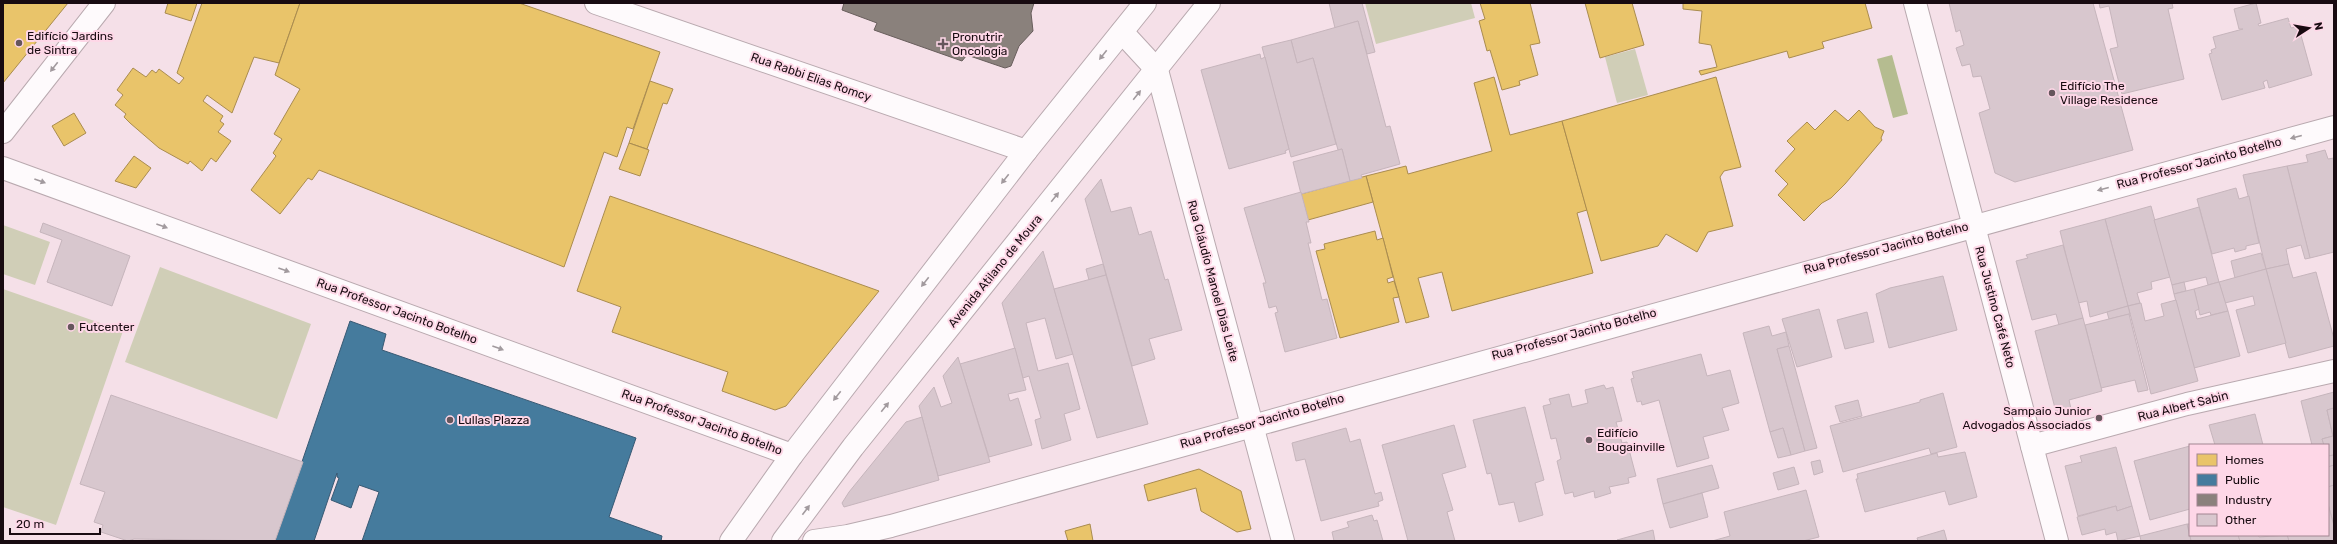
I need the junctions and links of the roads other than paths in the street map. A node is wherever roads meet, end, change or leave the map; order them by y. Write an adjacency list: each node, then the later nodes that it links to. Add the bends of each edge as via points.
1 (104, 3): 9 (street, one-way to 9)
2 (596, 3): 10 (street, Rua Rabbi Elias Romcy)
3 (1145, 3): 6 (street)
4 (1209, 3): 7 (street, Avenida Atilano de Moura)
5 (1915, 3): 12 (street, Rua Justino Café Neto)
6 (1122, 32): 7 (street, Rua Cláudio Manoel Dias Leite); 10 (street, one-way to 10)
7 (1157, 70): 14 (street, Rua Cláudio Manoel Dias Leite); 18 (street, Avenida Atilano de Moura, one-way to 7, via 853,447)
8 (2334, 127): 12 (street, Rua Professor Jacinto Botelho, one-way to 12)
9 (3, 132)
10 (1026, 151): 16 (street, one-way to 16)
11 (3, 168): 16 (street, Rua Professor Jacinto Botelho, one-way to 16)
12 (1973, 224): 14 (street, Rua Professor Jacinto Botelho); 15 (street, Rua Justino Café Neto)
13 (2334, 371): 15 (street, Rua Albert Sabin, via 2187,404)
14 (1251, 423): 19 (street, Rua Professor Jacinto Botelho, via 891,526); 20 (street, Rua Cláudio Manoel Dias Leite)
15 (2032, 446): 21 (street, Rua Justino Café Neto)
16 (792, 455): 17 (street)
17 (736, 540)
18 (783, 541)
19 (814, 541)
20 (1283, 541)
21 (2057, 541)

